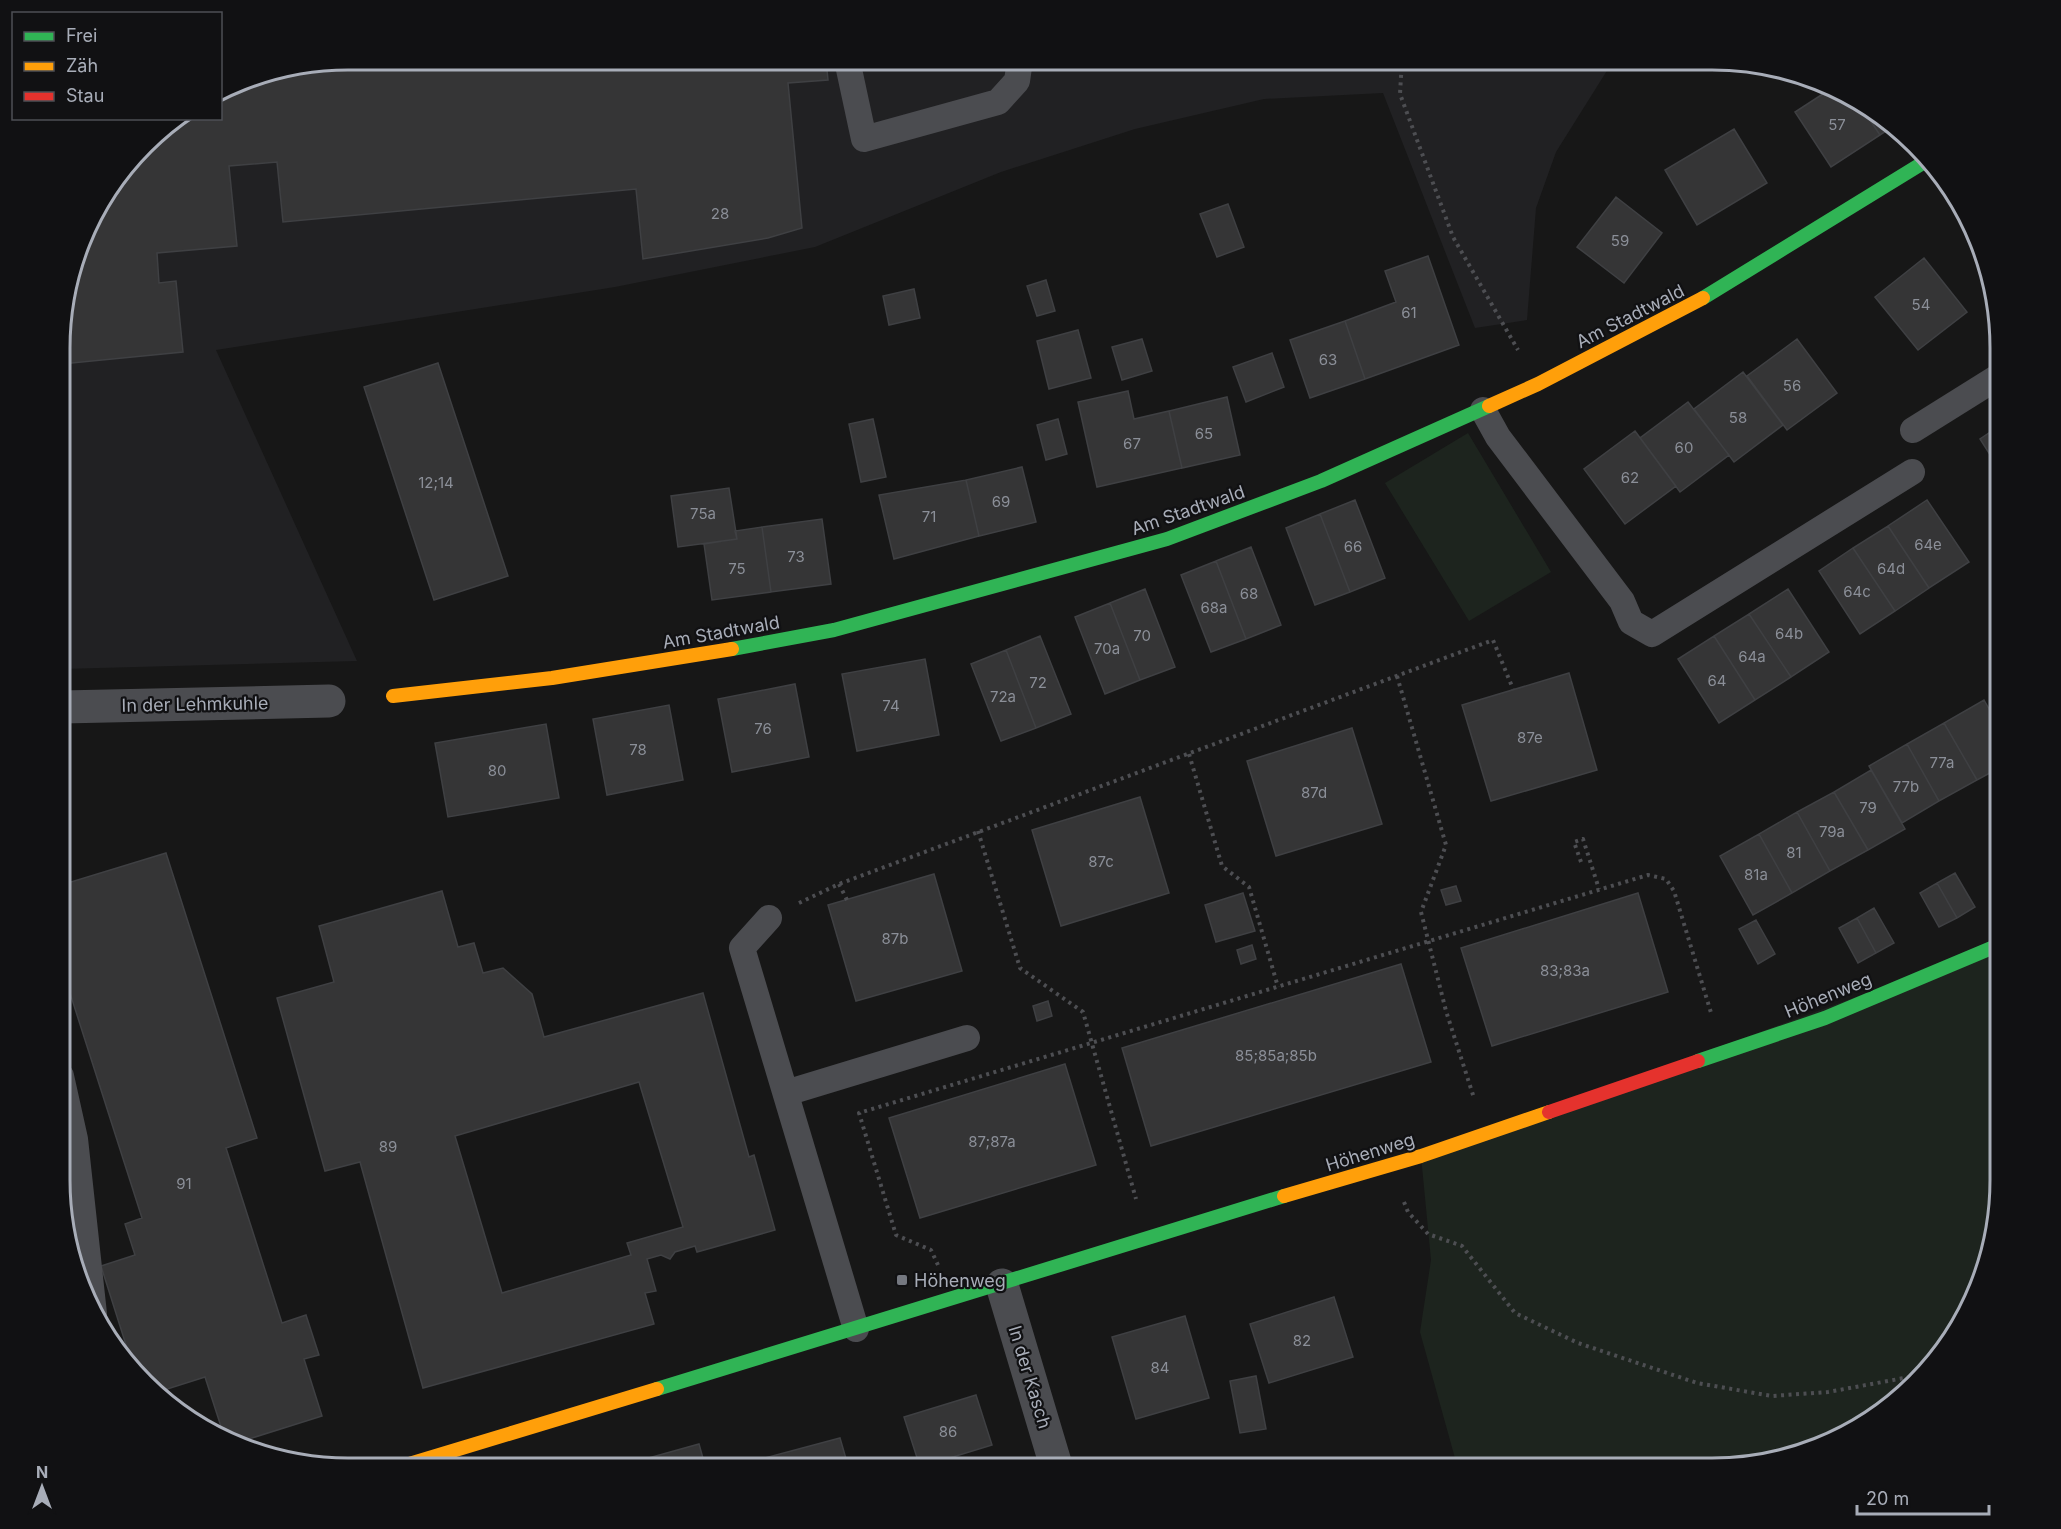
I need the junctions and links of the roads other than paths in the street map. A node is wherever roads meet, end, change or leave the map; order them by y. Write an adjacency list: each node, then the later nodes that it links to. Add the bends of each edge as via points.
1 (849, 70): 2 (lane, via 864,139 998,102 1017,81)
2 (1019, 70)
3 (1921, 164): 5 (street, Am Stadtwald, via 1695,303)
4 (1990, 382): 6 (lane)
5 (1483, 410): 7 (lane, via 1498,437 1622,601 1631,622 1652,634); 8 (street, Am Stadtwald, via 1321,481 1167,539 931,605 834,630 701,655 552,678)
6 (1913, 430)
7 (1912, 472)
8 (393, 696)
9 (329, 701): 10 (street, In der Lehmkuhle)
10 (70, 707)
11 (769, 918): 14 (lane, via 742,948)
12 (1990, 949): 17 (street, Höhenweg, via 1825,1018 1724,1054 1388,1166 1147,1237)
13 (967, 1038): 14 (lane)
14 (786, 1093): 18 (lane)
15 (70, 1116): 16 (lane)
16 (91, 1284)
17 (1002, 1285): 18 (street, Höhenweg); 20 (street, In der Kasch)
18 (856, 1329): 19 (street, Höhenweg)
19 (429, 1458)
20 (1054, 1458)

